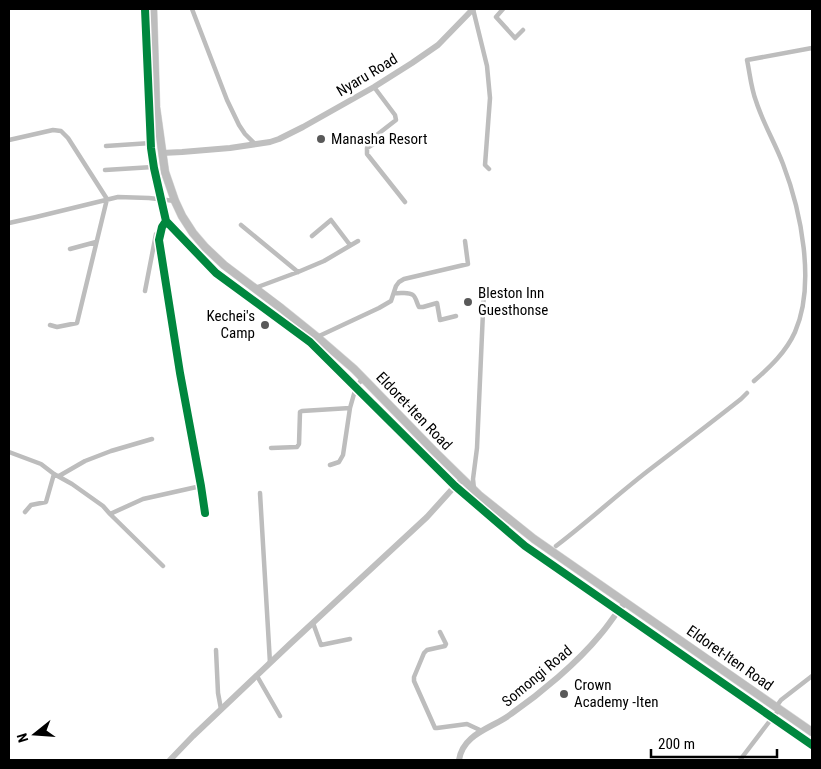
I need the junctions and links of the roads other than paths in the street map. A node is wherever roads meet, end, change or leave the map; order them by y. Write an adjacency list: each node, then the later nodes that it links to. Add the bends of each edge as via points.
1 (145, 9): 6 (street)
2 (153, 9): 6 (main road, Eldoret-Iten Road)
3 (192, 9): 12 (street, via 239,125)
4 (473, 9): 9 (street, Nyaru Road, via 438,45); 16 (street, via 487,66 490,98 485,165)
5 (503, 9): 7 (street, via 496,17 514,38)
6 (149, 21): 11 (street); 14 (main road, Eldoret-Iten Road)
7 (523, 30)
8 (812, 48): 41 (street, via 747,60 756,100 784,166 799,218 805,280 803,309 794,333 773,365)
9 (374, 87): 12 (street, Nyaru Road, via 279,139); 21 (street, via 396,120 378,134 379,138 367,148 367,154)
10 (9, 140): 18 (street, via 61,131)
11 (150, 143): 13 (street); 15 (street)
12 (258, 143): 14 (street, Nyaru Road)
13 (106, 146)
14 (162, 153): 20 (main road, Eldoret-Iten Road)
15 (153, 167): 17 (street); 19 (street)
16 (489, 169)
17 (105, 170)
18 (107, 199): 19 (street); 23 (street); 29 (street)
19 (161, 200): 20 (street); 22 (street)
20 (175, 202): 33 (main road, Eldoret-Iten Road, via 205,247)
21 (405, 202)
22 (166, 220): 25 (street); 42 (street, via 216,273 310,342)
23 (9, 223)
24 (241, 225): 32 (street)
25 (160, 232): 35 (street, via 156,234); 51 (street, via 180,373)
26 (312, 236): 30 (street, via 331,220)
27 (358, 241): 30 (street)
28 (465, 241): 36 (street, via 468,264 404,279)
29 (96, 242): 31 (street); 38 (street, via 77,323 57,328)
30 (350, 245): 32 (street)
31 (70, 249)
32 (298, 272): 33 (street)
33 (255, 288): 39 (main road, Eldoret-Iten Road)
34 (484, 289): 53 (street)
35 (145, 291)
36 (394, 293): 37 (street, via 412,294 422,308 437,304 440,320); 39 (street, via 391,301 379,308)
37 (456, 316)
38 (50, 325)
39 (317, 337): 40 (main road, Eldoret-Iten Road)
40 (363, 378): 42 (street); 50 (main road, Eldoret-Iten Road)
41 (754, 381)
42 (356, 387): 44 (street); 52 (street)
43 (747, 393): 58 (street)
44 (350, 408): 46 (street, via 302,411 297,447); 48 (street, via 343,455 339,462)
45 (152, 439): 49 (street, via 111,451)
46 (271, 448)
47 (9, 452): 49 (street, via 41,464)
48 (330, 465)
49 (56, 475): 55 (street, via 46,502 31,505); 56 (street)
50 (463, 479): 52 (street); 53 (main road, Eldoret-Iten Road)
51 (201, 486): 56 (street, via 143,500); 57 (street)
52 (455, 486): 61 (street, via 525,546); 62 (street, via 427,517)
53 (474, 490): 60 (main road, Eldoret-Iten Road, via 534,539)
54 (260, 493): 66 (street)
55 (25, 512)
56 (110, 514): 59 (street)
57 (205, 514)
58 (556, 546)
59 (162, 566)
60 (626, 602): 61 (street, Somongi Road); 69 (main road, Eldoret-Iten Road)
61 (618, 610): 72 (street); 73 (street, Somongi Road, via 601,635 563,672 510,716)
62 (313, 623): 64 (street, via 321,645); 66 (street)
63 (440, 632): 73 (street, via 445,646 424,653 414,677 434,728 467,724)
64 (350, 640)
65 (216, 650): 70 (street)
66 (270, 663): 67 (street)
67 (257, 676): 70 (street); 71 (street)
68 (812, 676): 69 (street, via 781,700)
69 (778, 708): 72 (street); 74 (main road, Eldoret-Iten Road)
70 (221, 709): 76 (street)
71 (280, 716)
72 (772, 718): 75 (street); 78 (street)
73 (482, 730): 77 (street, Somongi Road, via 467,741)
74 (812, 732)
75 (812, 745)
76 (170, 760)
77 (459, 760)
78 (740, 760)

